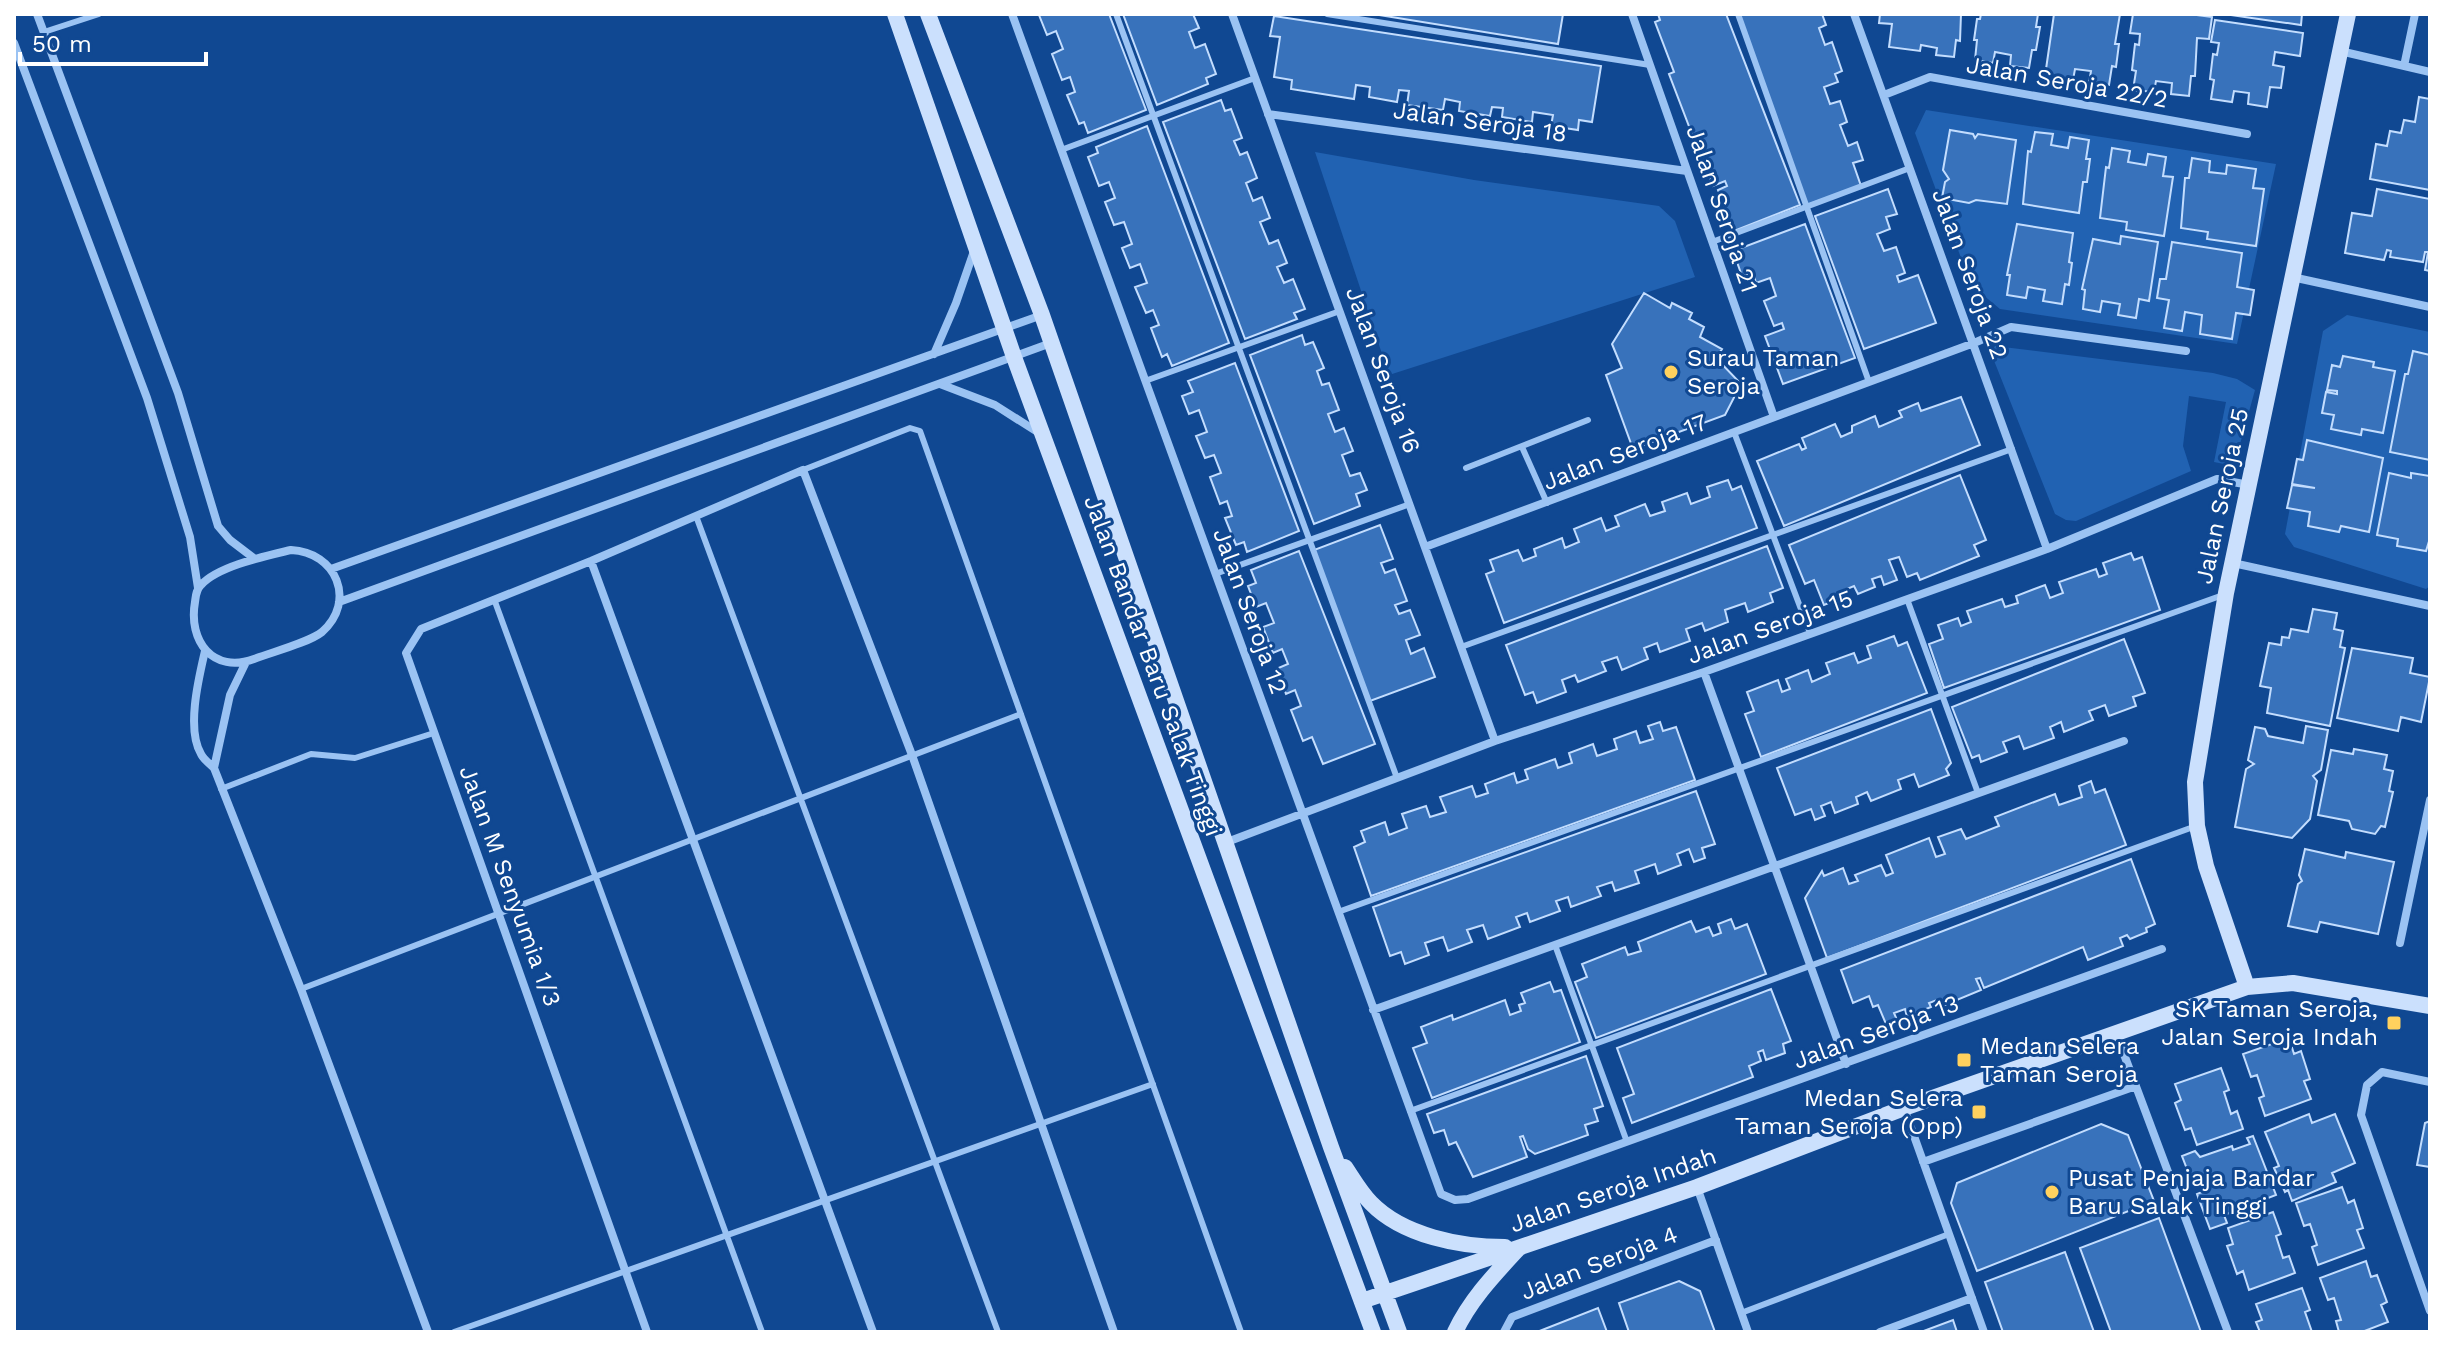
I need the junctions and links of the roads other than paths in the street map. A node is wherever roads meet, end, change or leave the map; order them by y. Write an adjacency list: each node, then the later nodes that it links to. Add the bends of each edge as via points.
1 (37, 14): 14 (street)
2 (99, 14): 14 (lane)
3 (895, 14): 30 (main road, Jalan Bandar Baru Salak Tinggi)
4 (928, 14): 34 (main road, Jalan Bandar Baru Salak Tinggi)
5 (1012, 14): 25 (street, Jalan Seroja 12)
6 (1116, 14): 23 (lane)
7 (1232, 14): 20 (street, Jalan Seroja 16)
8 (1327, 14): 17 (lane)
9 (1632, 14): 17 (street, Jalan Seroja 21)
10 (1738, 14): 28 (lane)
11 (1854, 14): 21 (street, Jalan Seroja 22)
12 (2348, 14): 16 (main road, Jalan Seroja 25)
13 (2415, 14): 18 (street)
14 (44, 32): 61 (street, via 178,393 218,526)
15 (14, 43): 66 (street, via 147,398 190,537)
16 (2340, 51): 18 (street); 31 (main road, Jalan Seroja 25)
17 (1650, 65): 27 (street, Jalan Seroja 21)
18 (2404, 66): 19 (street)
19 (2430, 72)
20 (1255, 78): 22 (street, Jalan Seroja 16); 23 (lane)
21 (1884, 95): 24 (street, Jalan Seroja 22/2, via 1930,77); 26 (street, Jalan Seroja 22)
22 (1268, 114): 27 (street, Jalan Seroja 18); 33 (street, Jalan Seroja 16)
23 (1154, 116): 25 (lane); 38 (lane)
24 (2247, 134)
25 (1061, 150): 42 (street, Jalan Seroja 12)
26 (1910, 168): 28 (lane); 37 (street, Jalan Seroja 22)
27 (1687, 171): 29 (street, Jalan Seroja 21)
28 (1806, 207): 29 (lane); 43 (lane)
29 (1712, 242): 45 (street, Jalan Seroja 21)
30 (975, 246): 35 (main road, Jalan Bandar Baru Salak Tinggi); 40 (street)
31 (2292, 277): 32 (street); 53 (main road, Jalan Seroja 25)
32 (2430, 307)
33 (1340, 311): 38 (lane); 55 (street, Jalan Seroja 16)
34 (1042, 315): 35 (street); 36 (main road, Jalan Bandar Baru Salak Tinggi)
35 (1004, 329): 40 (street); 41 (main road, Jalan Bandar Baru Salak Tinggi)
36 (1052, 343): 41 (street); 93 (main road, Jalan Bandar Baru Salak Tinggi)
37 (1974, 343): 39 (street, Jalan Seroja 17, via 2011,327); 43 (street, Jalan Seroja 17); 50 (street, Jalan Seroja 22)
38 (1239, 347): 42 (lane); 58 (lane)
39 (2186, 351)
40 (934, 354): 64 (street)
41 (1014, 357): 44 (street); 48 (main road, Jalan Bandar Baru Salak Tinggi)
42 (1145, 381): 65 (street, Jalan Seroja 12)
43 (1869, 382): 45 (street, Jalan Seroja 17)
44 (940, 384): 48 (street, via 995,405); 70 (street)
45 (1774, 417): 47 (street, Jalan Seroja 17)
46 (1588, 420): 49 (lane)
47 (1734, 432): 54 (street, Jalan Seroja 17); 57 (lane)
48 (1043, 435): 129 (main road, Jalan Bandar Baru Salak Tinggi)
49 (1522, 447): 51 (lane); 54 (lane)
50 (2012, 449): 57 (lane); 60 (street, Jalan Seroja 22)
51 (1466, 468)
52 (803, 470): 56 (street, Jalan M Senyumia 1/3); 78 (lane, via 910,428 920,431); 82 (street)
53 (2249, 485): 60 (street, Jalan Seroja 15, via 2217,479); 63 (main road, Jalan Seroja 25)
54 (1547, 503): 59 (street, Jalan Seroja 17)
55 (1410, 504): 58 (lane); 59 (street, Jalan Seroja 16)
56 (696, 516): 62 (street, Jalan M Senyumia 1/3); 88 (lane)
57 (1773, 535): 72 (lane); 73 (lane)
58 (1309, 540): 65 (lane); 85 (lane)
59 (1425, 547): 73 (street, Jalan Seroja 16)
60 (2047, 549): 69 (street, Jalan Seroja 15)
61 (255, 559): 64 (street, via 307,551); 66 (street)
62 (591, 561): 68 (street, Jalan M Senyumia 1/3); 92 (street)
63 (2233, 563): 67 (main road, Jalan Seroja 25); 71 (street)
64 (331, 569): 70 (street, via 339,585)
65 (1215, 574): 90 (street, Jalan Seroja 12)
66 (198, 588): 74 (street, via 194,612)
67 (2226, 593): 77 (lane); 91 (main road, Jalan Seroja 25, via 2195,782)
68 (494, 599): 79 (street, Jalan M Senyumia 1/3, via 421,629 406,653); 95 (lane)
69 (1907, 599): 72 (street, Jalan Seroja 15); 77 (lane)
70 (339, 602): 75 (street, via 319,634)
71 (2430, 606)
72 (1810, 633): 76 (street, Jalan Seroja 15)
73 (1461, 647): 80 (street, Jalan Seroja 16)
74 (205, 651): 75 (street, via 217,660); 83 (street, via 195,730 200,754)
75 (246, 662): 83 (street, via 230,695)
76 (1704, 672): 80 (street, Jalan Seroja 15); 84 (street)
77 (1942, 696): 84 (lane); 87 (lane)
78 (1021, 714): 82 (lane); 110 (lane)
79 (434, 733): 86 (lane, via 355,758 311,754); 97 (street, Jalan M Senyumia 1/3)
80 (1495, 741): 85 (street, Jalan Seroja 15)
81 (2124, 741): 87 (street)
82 (912, 755): 88 (lane); 114 (street)
83 (214, 768): 86 (street)
84 (1739, 768): 94 (street); 96 (lane)
85 (1397, 778): 90 (street, Jalan Seroja 15)
86 (221, 789): 103 (street)
87 (1978, 793): 94 (street)
88 (800, 798): 92 (lane); 117 (lane)
89 (2430, 800): 98 (street)
90 (1302, 814): 93 (street, Jalan Seroja 15); 96 (street, Jalan Seroja 12)
91 (2197, 826): 101 (lane); 102 (main road, Jalan Seroja 25)
92 (692, 840): 95 (lane); 121 (street)
93 (1227, 842): 116 (main road, Jalan Bandar Baru Salak Tinggi)
94 (1775, 866): 99 (street); 101 (street)
95 (596, 876): 97 (lane); 123 (lane)
96 (1338, 912): 105 (street, Jalan Seroja 12)
97 (498, 914): 103 (lane); 126 (street, Jalan M Senyumia 1/3)
98 (2400, 943)
99 (1555, 945): 105 (street); 107 (lane)
100 (2162, 949): 108 (street, Jalan Seroja 13)
101 (1812, 967): 107 (lane); 108 (street)
102 (2247, 987): 104 (main road, Jalan Seroja Indah, via 2293,983); 106 (main road, Jalan Seroja Indah)
103 (301, 989): 132 (street)
104 (2430, 1006)
105 (1373, 1010): 113 (street, Jalan Seroja 12)
106 (2116, 1033): 111 (street); 112 (main road, Jalan Seroja Indah)
107 (1592, 1046): 113 (lane); 115 (lane)
108 (1846, 1064): 115 (street, Jalan Seroja 13)
109 (2430, 1082): 130 (street, via 2382,1072 2367,1085 2361,1115)
110 (1153, 1084): 114 (lane); 139 (lane)
111 (2136, 1086): 118 (street); 147 (street)
112 (1904, 1108): 118 (street); 119 (main road, Jalan Seroja Indah)
113 (1410, 1111): 120 (street, Jalan Seroja 12, via 1441,1194)
114 (1040, 1124): 117 (lane); 138 (street)
115 (1627, 1142): 120 (street, Jalan Seroja 13)
116 (1331, 1147): 125 (main road, via 1371,1203 1399,1224 1472,1247); 127 (main road, Jalan Bandar Baru Salak Tinggi)
117 (935, 1161): 121 (lane); 137 (lane)
118 (1923, 1162): 122 (street)
119 (1697, 1187): 124 (street); 125 (main road, Jalan Seroja Indah)
120 (1468, 1199)
121 (825, 1201): 123 (lane); 136 (street)
122 (1949, 1234): 128 (street); 131 (lane)
123 (727, 1235): 126 (lane); 135 (lane)
124 (1716, 1240): 131 (street); 143 (street, Jalan Seroja 4, via 1512,1317)
125 (1519, 1248): 127 (main road, Jalan Seroja Indah); 142 (main road, via 1482,1288)
126 (625, 1271): 133 (lane); 134 (street, Jalan M Senyumia 1/3)
127 (1385, 1293): 129 (main road, Jalan Seroja Indah); 141 (main road, Jalan Bandar Baru Salak Tinggi)
128 (1972, 1298): 145 (street); 146 (street)
129 (1362, 1301): 140 (main road, Jalan Bandar Baru Salak Tinggi)
130 (2430, 1311)
131 (1741, 1313): 144 (street)
132 (428, 1332)
133 (454, 1332)
134 (647, 1332)
135 (762, 1332)
136 (873, 1332)
137 (998, 1332)
138 (1114, 1332)
139 (1241, 1332)
140 (1373, 1332)
141 (1399, 1332)
142 (1455, 1332)
143 (1504, 1332)
144 (1748, 1332)
145 (1880, 1332)
146 (1984, 1332)
147 (2228, 1332)

